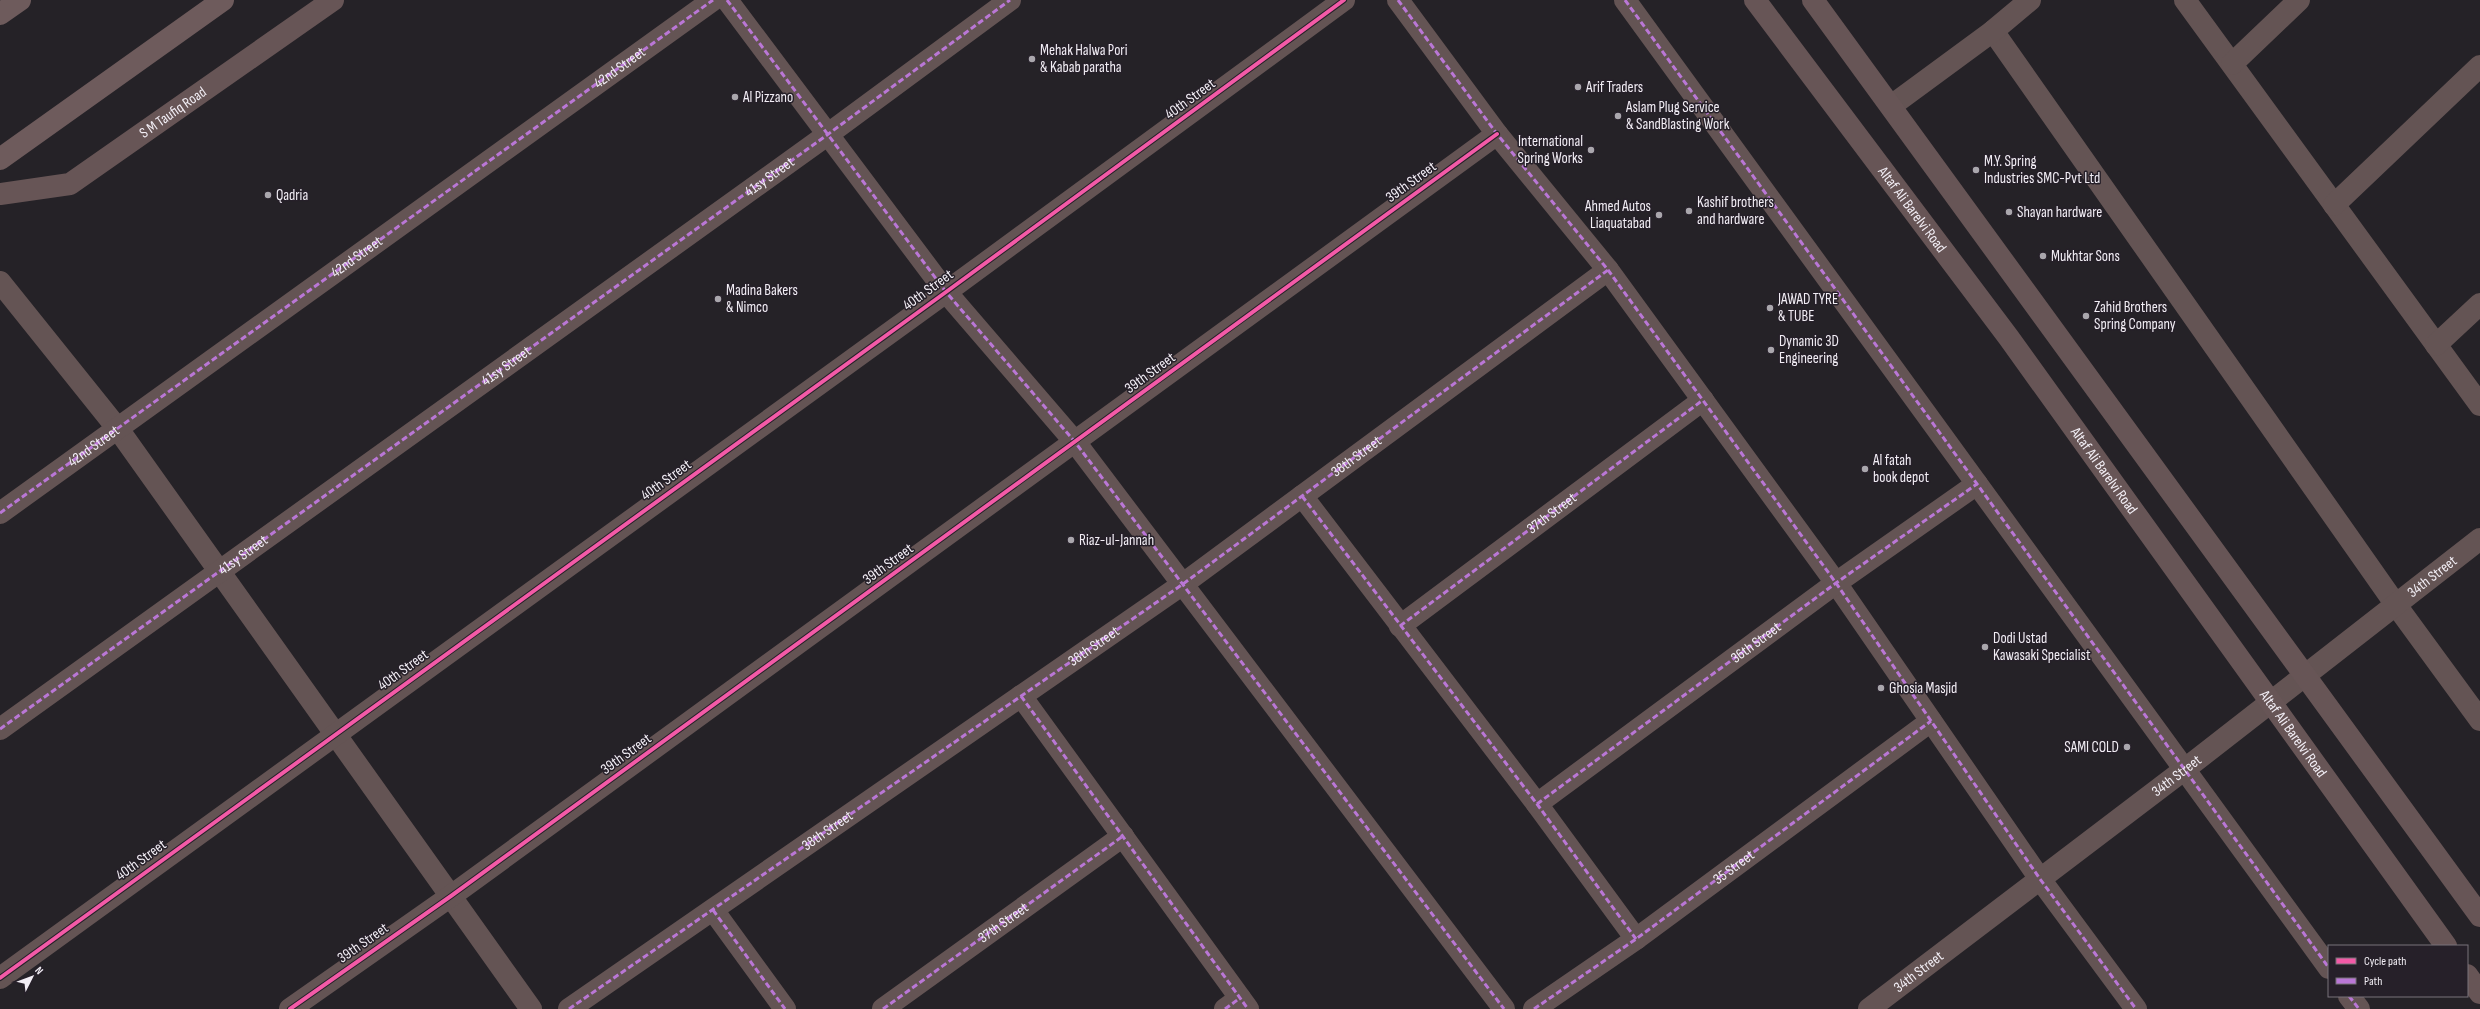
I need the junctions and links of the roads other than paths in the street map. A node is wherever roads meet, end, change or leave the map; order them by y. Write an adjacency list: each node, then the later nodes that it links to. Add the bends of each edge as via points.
1 (20, 0): 15 (highway)
2 (223, 0): 22 (highway)
3 (333, 0): 23 (main road, S M Taufiq Road, via 70,184)
4 (713, 0): 32 (street, 42nd Street)
5 (727, 0): 21 (street)
6 (1010, 0): 21 (street, 41sy Street)
7 (1344, 0): 27 (street, 40th Street)
8 (1398, 0): 20 (street)
9 (1625, 0): 34 (street)
10 (1755, 0): 45 (main road, Altaf Ali Barelvi Road, via 2009,338)
11 (1812, 0): 19 (main road)
12 (2030, 0): 16 (street)
13 (2185, 0): 17 (street)
14 (2299, 0): 17 (street)
15 (0, 14)
16 (1993, 30): 19 (street); 41 (street)
17 (2232, 64): 24 (street)
18 (2480, 66): 24 (street)
19 (1891, 106): 43 (main road)
20 (1497, 134): 25 (street); 33 (street, 39th Street)
21 (827, 135): 27 (street); 38 (street, 41sy Street)
22 (0, 159)
23 (0, 194)
24 (2334, 205): 29 (street)
25 (1608, 270): 30 (street); 35 (street, 38th Street)
26 (0, 282): 32 (street)
27 (946, 292): 33 (street); 49 (street, 40th Street)
28 (2480, 304): 29 (street)
29 (2436, 345): 31 (street)
30 (1703, 400): 39 (street); 42 (street, 37th Street)
31 (2480, 405)
32 (118, 429): 36 (street, 42nd Street); 38 (street)
33 (1076, 442): 40 (street); 54 (street, 39th Street)
34 (1977, 484): 39 (street, 36th Street); 50 (street)
35 (1302, 496): 40 (street, 38th Street); 42 (street)
36 (0, 513)
37 (2480, 539): 41 (street, 34th Street)
38 (219, 572): 48 (street, 41sy Street); 49 (street)
39 (1836, 583): 47 (street); 51 (street, 36th Street)
40 (1183, 584): 44 (street, 38th Street); 70 (street)
41 (2396, 605): 43 (street, 34th Street); 46 (street)
42 (1400, 626): 51 (street)
43 (2304, 676): 45 (street, 34th Street); 56 (main road)
44 (1021, 696): 52 (street); 55 (street, 38th Street)
45 (2270, 702): 50 (street, 34th Street); 58 (main road, Altaf Ali Barelvi Road)
46 (2480, 720)
47 (1931, 721): 53 (street); 57 (street, 35 Street)
48 (0, 729)
49 (335, 735): 54 (street); 61 (street, 40th Street)
50 (2185, 769): 53 (street, 34th Street); 59 (street)
51 (1537, 804): 57 (street)
52 (1123, 836): 64 (street); 69 (street, 37th Street)
53 (2040, 879): 72 (street, 34th Street); 73 (street)
54 (451, 896): 65 (street, 39th Street); 66 (street)
55 (713, 910): 67 (street, 38th Street); 68 (street)
56 (2480, 916)
57 (1636, 939): 71 (street, 35 Street)
58 (2445, 945)
59 (2328, 967)
60 (2468, 976): 62 (main road)
61 (0, 978)
62 (2480, 993)
63 (2350, 997): 74 (street)
64 (1238, 1005)
65 (290, 1009)
66 (532, 1009)
67 (569, 1009)
68 (785, 1009)
69 (883, 1009)
70 (1504, 1009)
71 (1534, 1009)
72 (1869, 1009)
73 (2136, 1009)
74 (2359, 1009)

